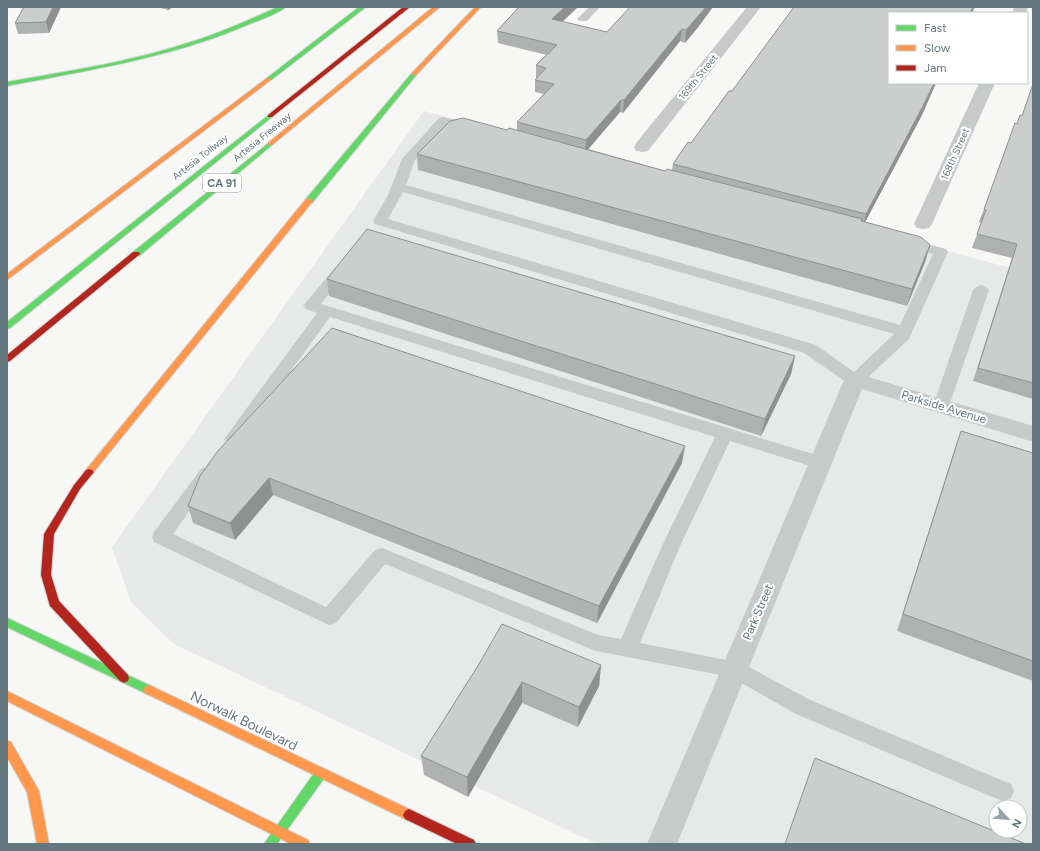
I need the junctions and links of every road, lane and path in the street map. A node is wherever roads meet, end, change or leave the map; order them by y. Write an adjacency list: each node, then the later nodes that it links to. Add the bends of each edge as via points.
1 (283, 7): 11 (main road, via 179,48)
2 (363, 7): 17 (main road)
3 (392, 7): 10 (main road)
4 (407, 7): 21 (main road, Artesia Tollway)
5 (437, 7): 20 (main road, Artesia Freeway / CA 91)
6 (478, 7): 33 (main road, via 422,64 326,179 77,488 49,534 46,575 54,603)
7 (595, 7): 9 (lane)
8 (754, 7): 13 (street, 169th Street)
9 (583, 19)
10 (367, 27)
11 (7, 84)
12 (987, 84): 15 (street, 168th Street)
13 (642, 147)
14 (399, 187): 22 (lane); 22 (lane, via 409,159 443,121 941,252); 25 (lane, via 375,227 810,350)
15 (923, 224)
16 (350, 258): 19 (lane, via 311,306)
17 (7, 278)
18 (981, 290): 26 (lane)
19 (327, 311): 27 (lane); 31 (lane, via 161,537 330,617 382,555 596,643)
20 (60, 317): 23 (main road, Artesia Freeway / CA 91); 24 (main road)
21 (7, 326)
22 (905, 332): 25 (lane)
23 (7, 359)
24 (7, 368)
25 (855, 380): 26 (street, Parkside Avenue); 29 (street, Park Street)
26 (941, 406): 28 (street, Parkside Avenue)
27 (725, 434): 29 (lane); 31 (lane, via 671,546)
28 (1033, 434)
29 (820, 463): 32 (street, Park Street)
30 (7, 622): 33 (main road, Norwalk Boulevard)
31 (627, 649): 32 (lane)
32 (735, 669): 37 (lane, via 803,707); 43 (street, Park Street)
33 (124, 678): 36 (main road, Norwalk Boulevard)
34 (7, 696): 38 (main road)
35 (7, 746): 39 (main road, via 33,791)
36 (321, 773): 38 (main road); 42 (main road, Norwalk Boulevard)
37 (1003, 791)
38 (279, 832): 40 (main road); 41 (main road)
39 (43, 844)
40 (270, 844)
41 (304, 844)
42 (470, 844)
43 (662, 844)

